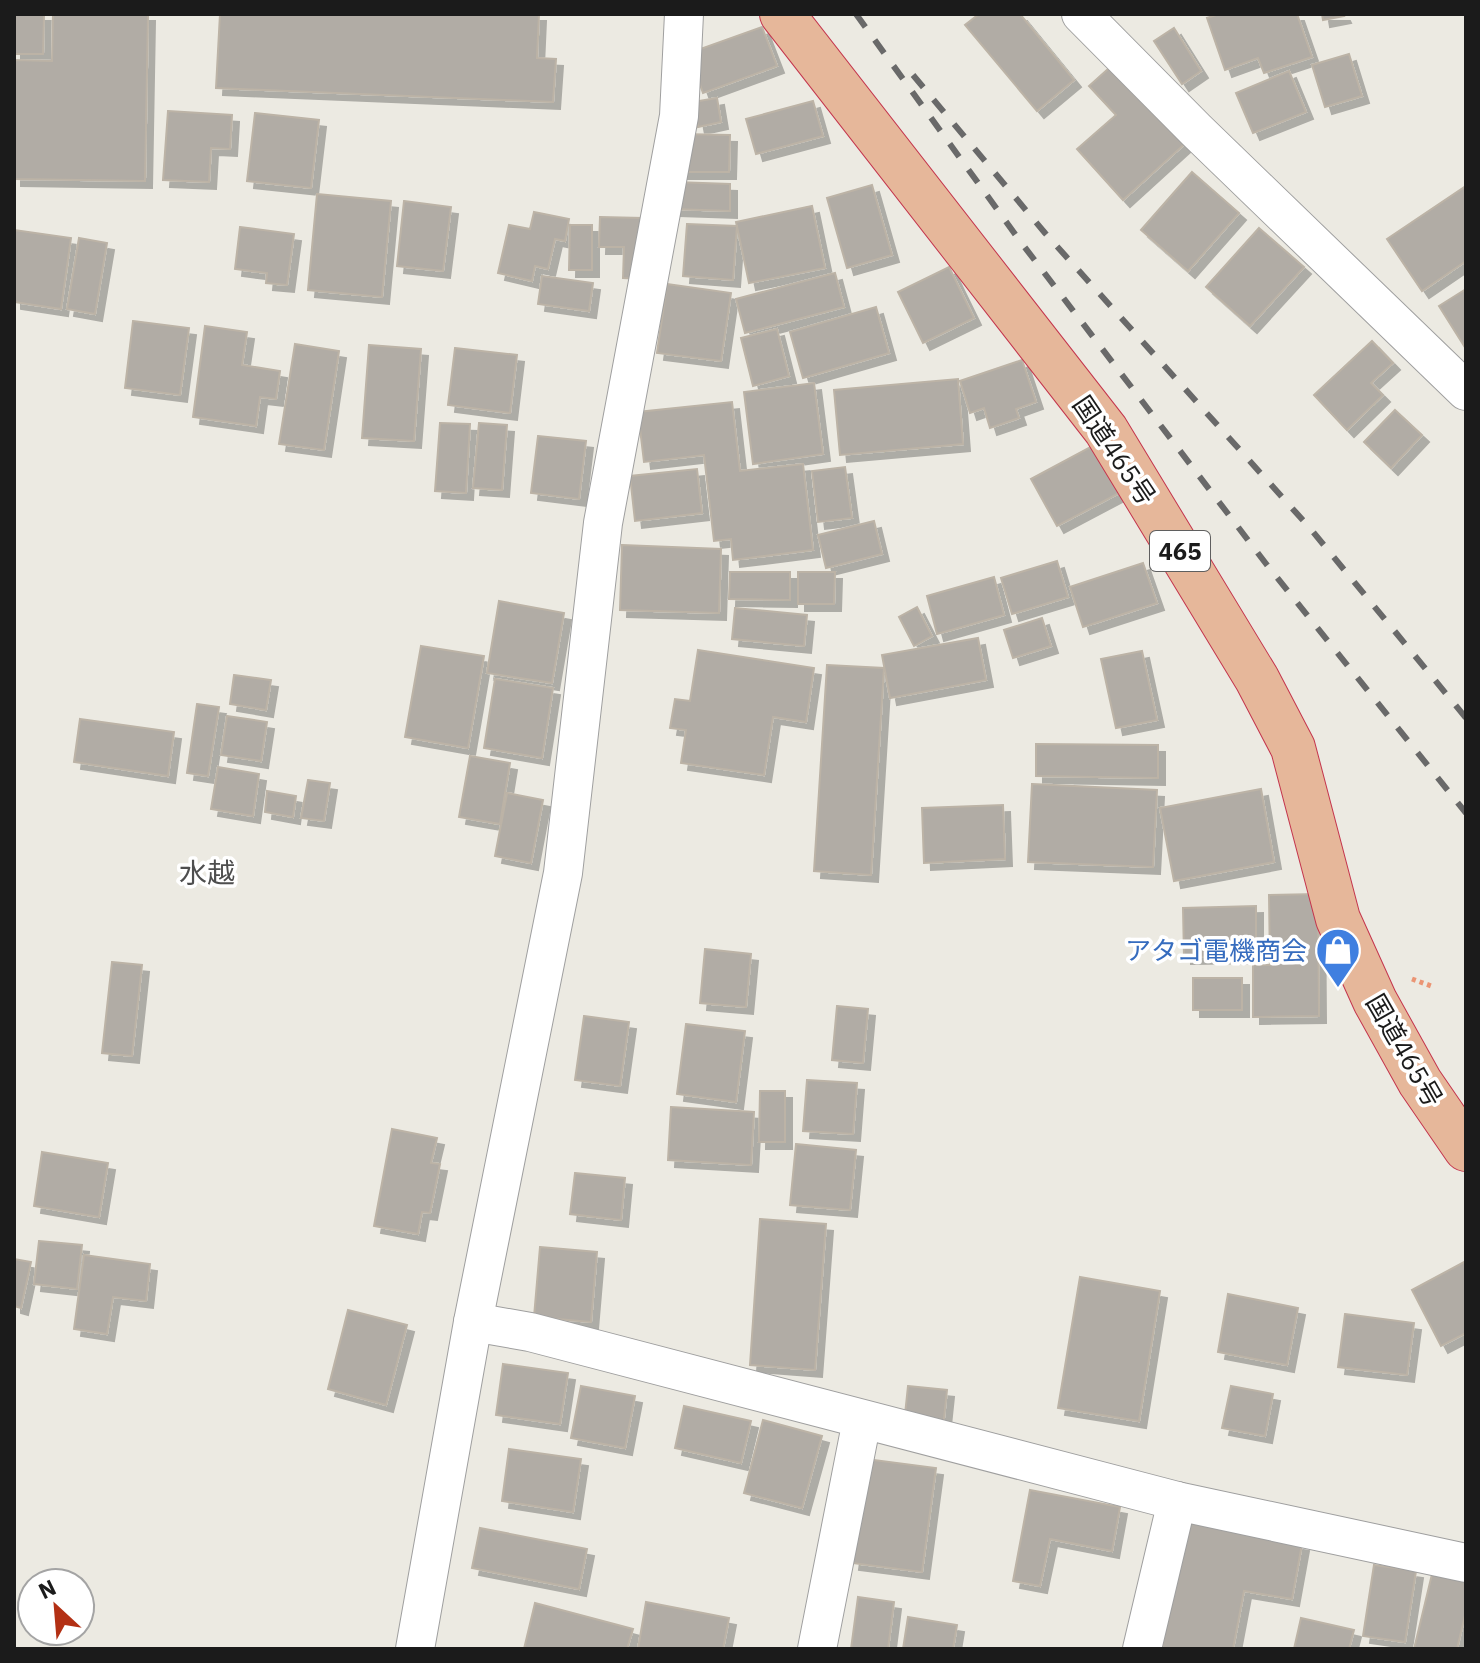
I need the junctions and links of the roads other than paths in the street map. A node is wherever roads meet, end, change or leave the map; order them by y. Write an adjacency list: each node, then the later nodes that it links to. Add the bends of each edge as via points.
1 (684, 14): 6 (street, via 679,116 603,523 563,873)
2 (782, 14): 5 (highway, 国道465号 / 465, via 1106,430 1250,666 1293,748 1338,919 1375,1001)
3 (1081, 14): 4 (street)
4 (1466, 391)
5 (1466, 1149)
6 (473, 1322): 7 (street, via 530,1332); 10 (street)
7 (862, 1420): 8 (street); 11 (street)
8 (1177, 1501): 9 (street); 12 (street)
9 (1466, 1563)
10 (415, 1649)
11 (817, 1649)
12 (1142, 1649)

